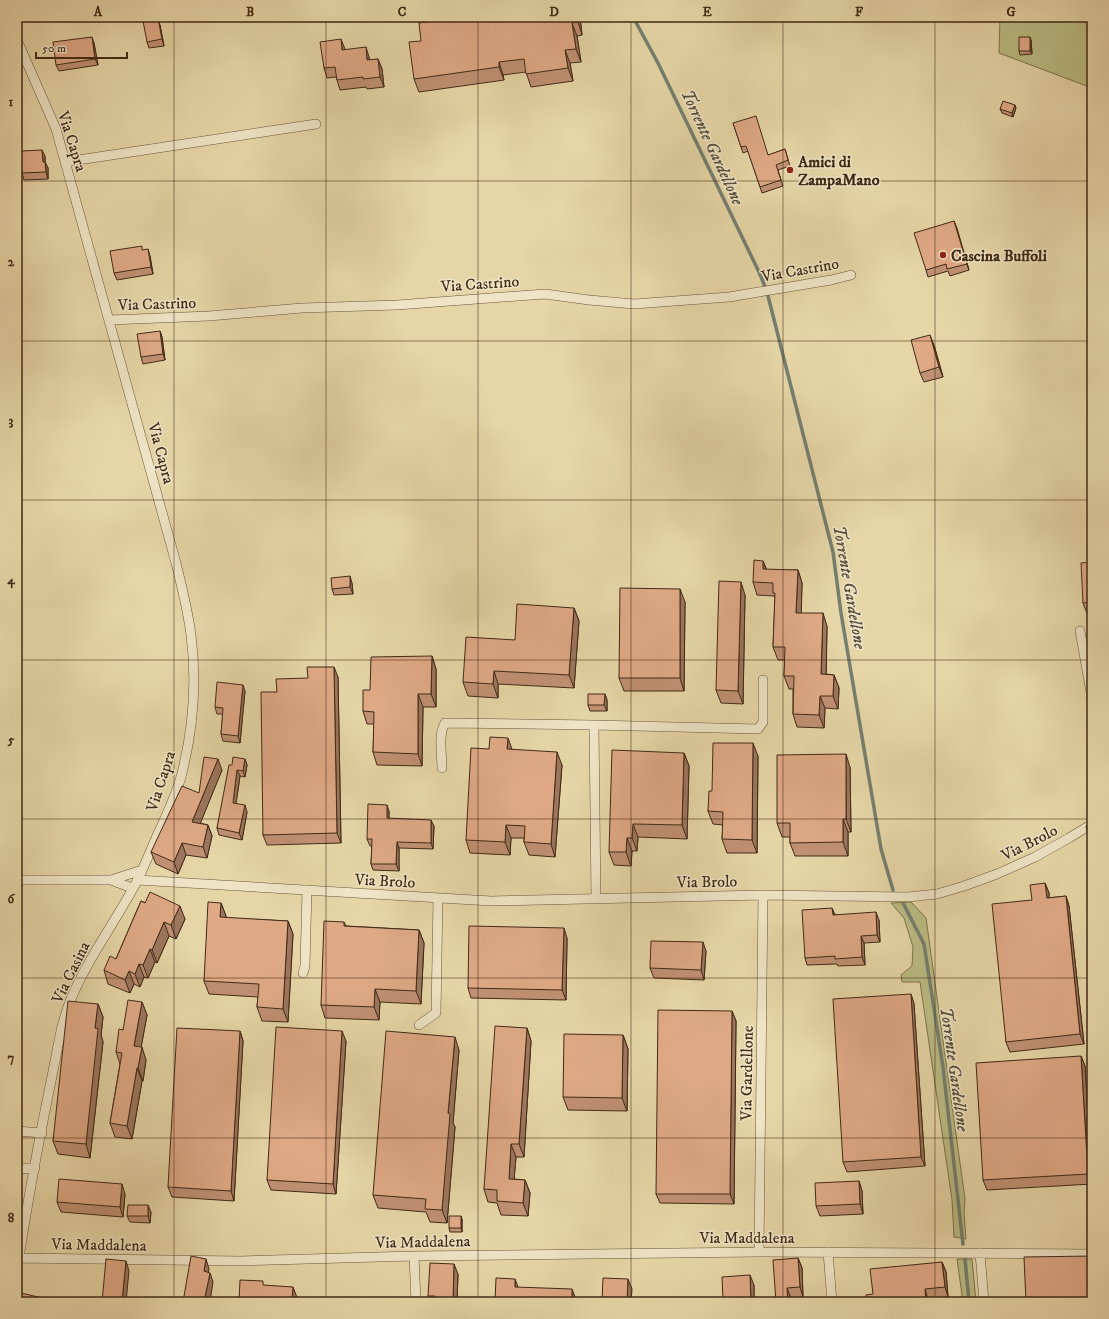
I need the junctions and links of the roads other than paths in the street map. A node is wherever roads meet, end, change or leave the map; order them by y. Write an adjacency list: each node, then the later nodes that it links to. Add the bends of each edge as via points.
1 (17, 40): 3 (street, Via Capra, via 56,129)
2 (316, 124): 3 (street)
3 (65, 162): 5 (street, Via Capra)
4 (851, 275): 5 (street, Via Castrino, via 729,297 634,304 545,294 397,305)
5 (110, 320): 12 (street, Via Capra, via 186,603 193,659 191,724 180,777)
6 (1080, 631): 8 (street)
7 (763, 680): 9 (street, via 763,722 758,729)
8 (1092, 698)
9 (594, 725): 10 (street, via 445,723 441,737); 20 (street)
10 (442, 768)
11 (1092, 824): 18 (street, Via Brolo, via 1035,857 998,874 937,894 908,897)
12 (142, 870): 14 (street); 15 (street, Via Capra)
13 (17, 880): 14 (street)
14 (111, 880): 16 (street)
15 (137, 880): 16 (street, Via Casina); 17 (street, Via Brolo)
16 (132, 888): 24 (street, Via Casina, via 71,1000 65,1017)
17 (307, 890): 19 (street, Via Brolo); 21 (street)
18 (763, 895): 20 (street, Via Brolo); 27 (street, Via Gardellone)
19 (438, 898): 20 (street, Via Brolo, via 491,901); 22 (street, via 436,1013)
20 (596, 899)
21 (303, 973)
22 (419, 1026)
23 (17, 1131): 24 (street)
24 (42, 1133): 25 (street, Via Casina)
25 (35, 1168): 26 (street); 32 (street, Via Casina)
26 (17, 1169)
27 (759, 1252): 28 (street, Via Maddalena); 31 (street, Via Maddalena)
28 (828, 1252): 29 (street, Via Maddalena); 34 (street)
29 (980, 1252): 30 (street, Via Maddalena); 35 (street)
30 (1092, 1254)
31 (414, 1256): 32 (street, Via Maddalena, via 240,1260); 33 (street)
32 (18, 1259)
33 (416, 1302)
34 (832, 1302)
35 (984, 1302)

